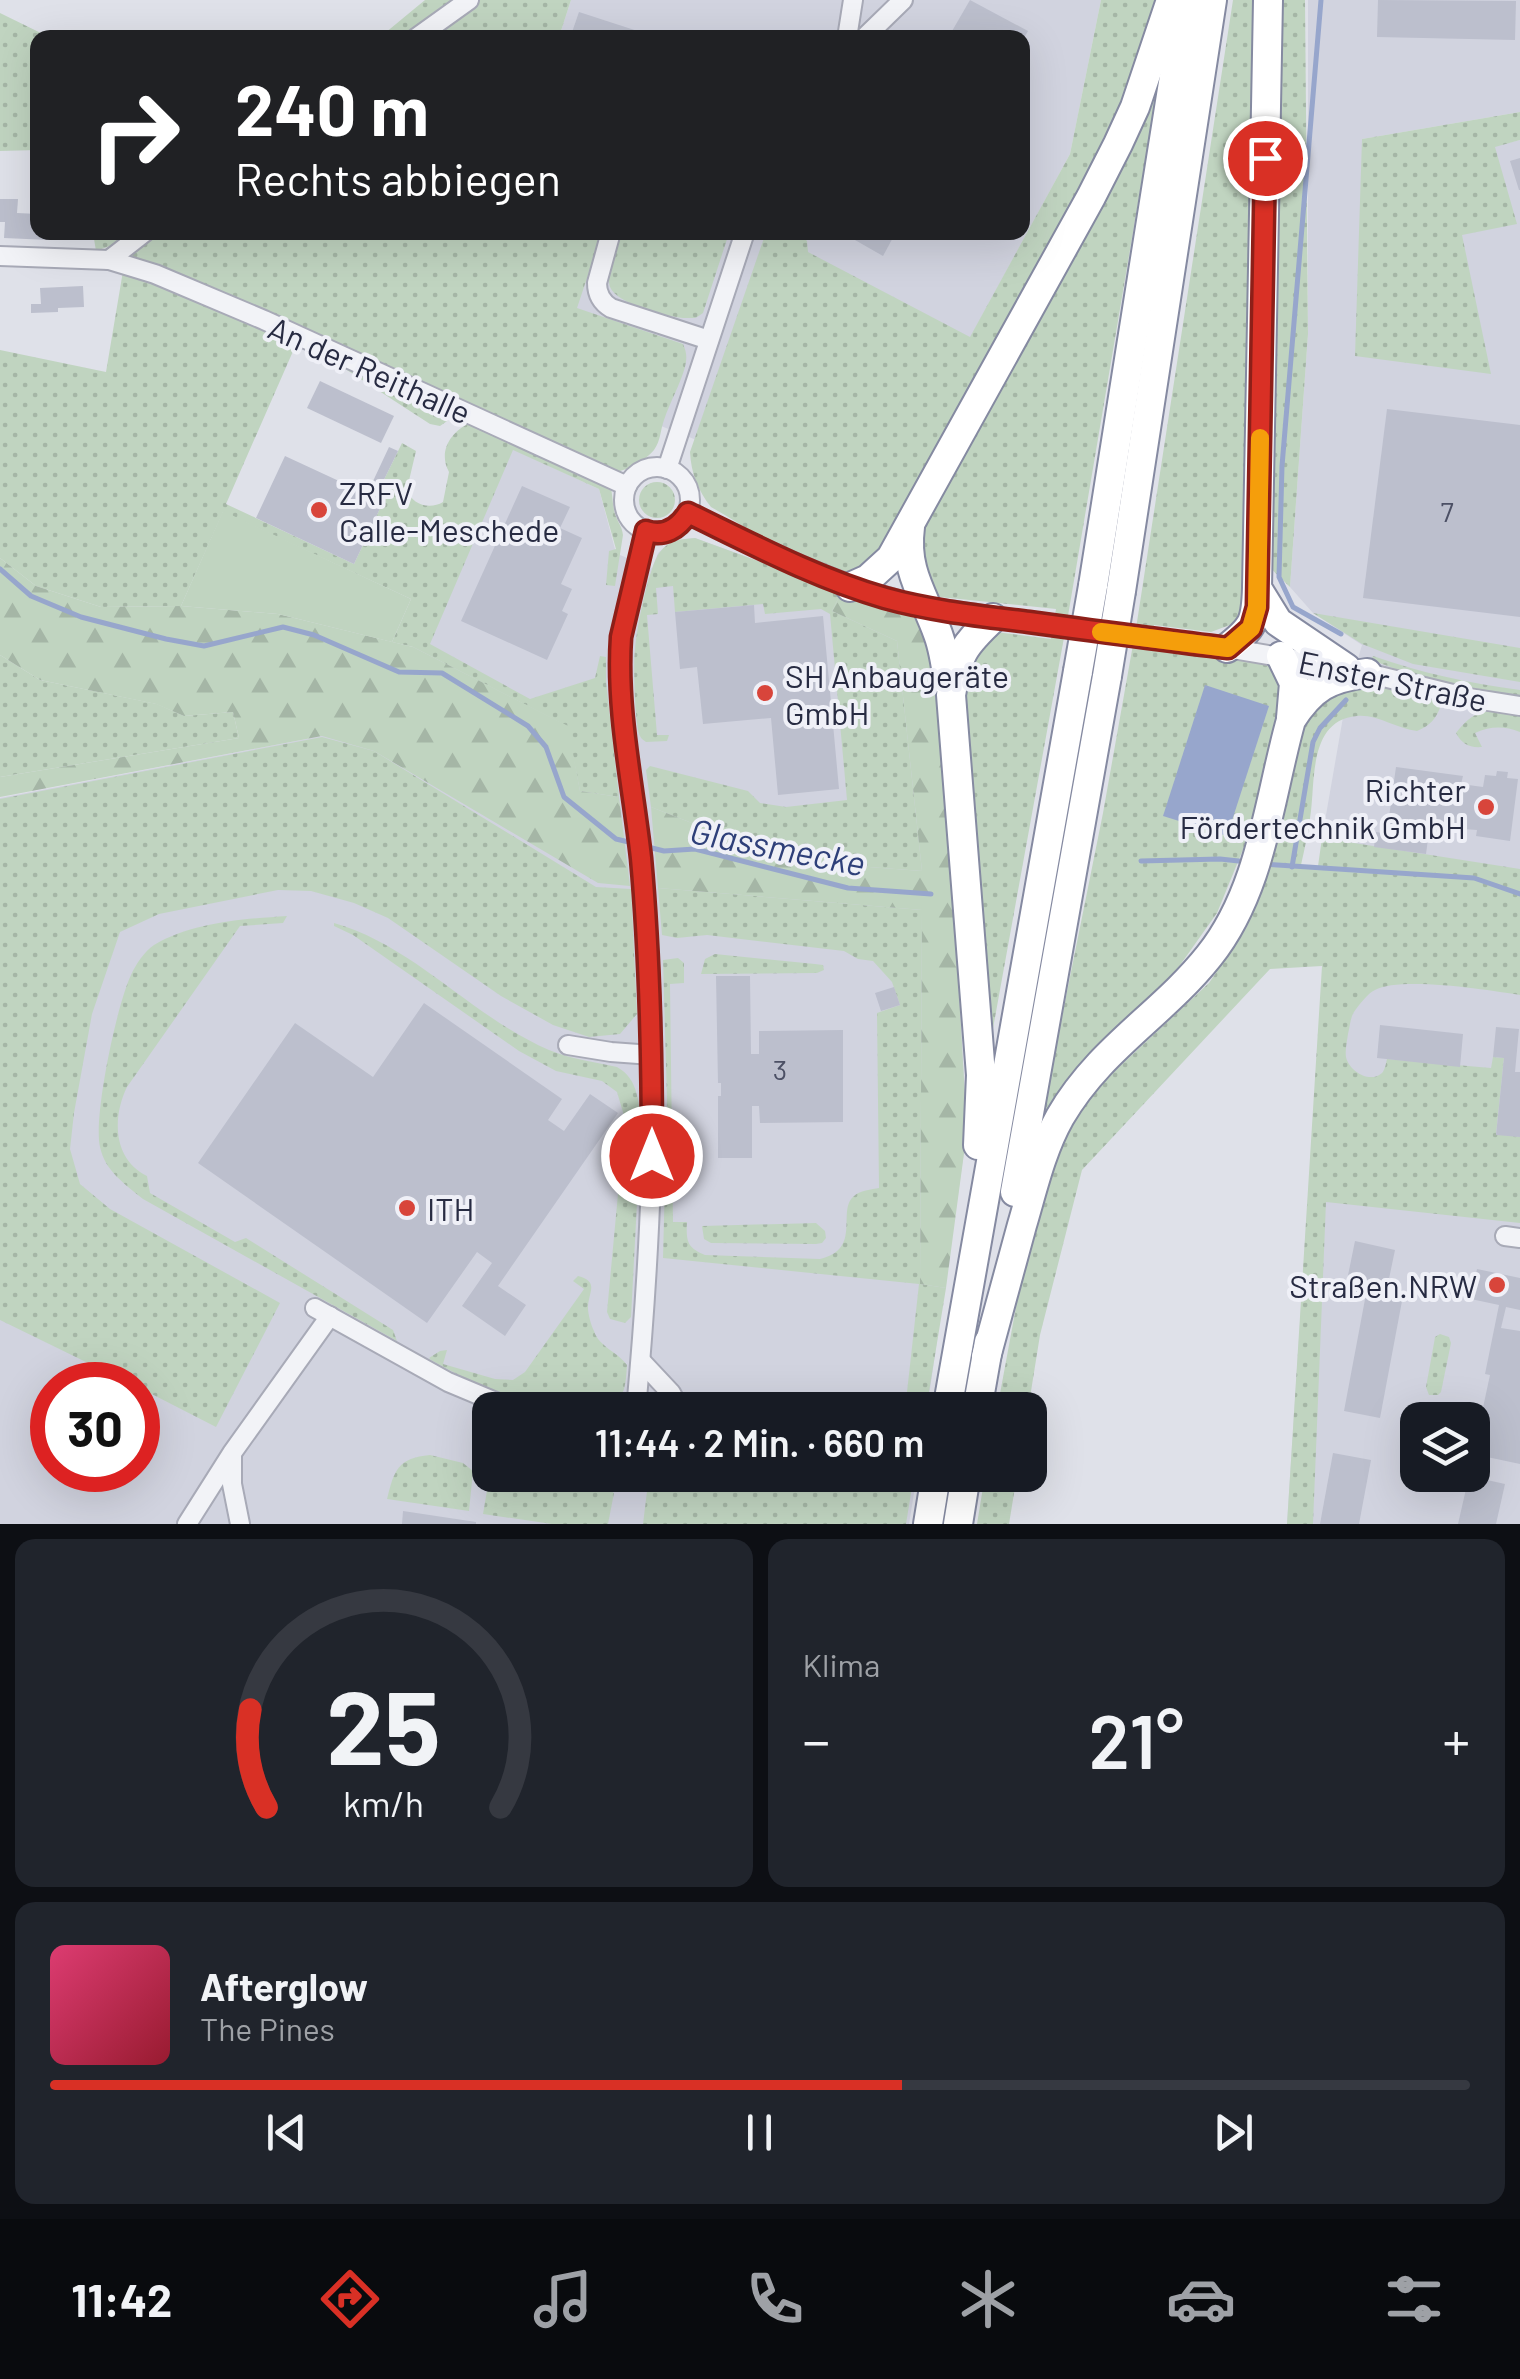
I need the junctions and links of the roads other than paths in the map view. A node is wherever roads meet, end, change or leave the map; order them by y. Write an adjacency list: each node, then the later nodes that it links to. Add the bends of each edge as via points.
1 (468, 0): 8 (street)
2 (853, 0): 9 (street)
3 (904, 0): 10 (street)
4 (1171, 0): 20 (highway, via 1118,144)
5 (1186, 0): 34 (highway, bridge, via 1093,586)
6 (1212, 0): 35 (highway, bridge, via 1122,591)
7 (1268, 0): 23 (highway)
8 (427, 30)
9 (848, 30)
10 (872, 30)
11 (135, 240): 15 (street)
12 (609, 240): 16 (street, via 597,283 601,300)
13 (741, 240): 16 (street)
14 (0, 256): 15 (street, An der Reithalle)
15 (109, 260): 18 (street, An der Reithalle, via 264,320)
16 (709, 340): 17 (street)
17 (667, 469): 18 (street, via 647,469); 19 (street, via 684,481)
18 (627, 486): 21 (street, via 625,511)
19 (688, 513): 21 (street, via 672,530); 22 (street, Enster Straße)
20 (911, 520): 22 (highway, via 884,567); 24 (highway, via 908,556)
21 (646, 531): 33 (street, via 620,650)
22 (850, 587): 24 (street, Enster Straße)
23 (1258, 588): 26 (highway, via 1251,628); 28 (highway, via 1278,622)
24 (926, 608): 25 (street, Enster Straße); 29 (highway, via 944,652)
25 (994, 618): 26 (street, Enster Straße); 29 (highway, via 960,656)
26 (1228, 648): 27 (street, Enster Straße)
27 (1281, 656): 28 (street, Enster Straße); 31 (highway, via 1294,683)
28 (1356, 671): 30 (street, Enster Straße); 31 (highway, via 1306,698)
29 (950, 695): 34 (highway, via 981,1075)
30 (1520, 706)
31 (1291, 720): 35 (highway, via 1262,841 1236,914 1211,954 1098,1064 1058,1120 1036,1174)
32 (568, 1045): 33 (street)
33 (652, 1055): 36 (street, via 652,1203)
34 (958, 1346): 40 (highway)
35 (986, 1357): 41 (highway)
36 (640, 1361): 38 (street); 39 (street)
37 (472, 1392): 42 (street, via 323,1312)
38 (637, 1392)
39 (670, 1392)
40 (950, 1392)
41 (980, 1392)
42 (232, 1453): 45 (street); 46 (street)
43 (933, 1492): 47 (highway)
44 (963, 1492): 48 (highway)
45 (187, 1524)
46 (240, 1524)
47 (928, 1524)
48 (958, 1524)

